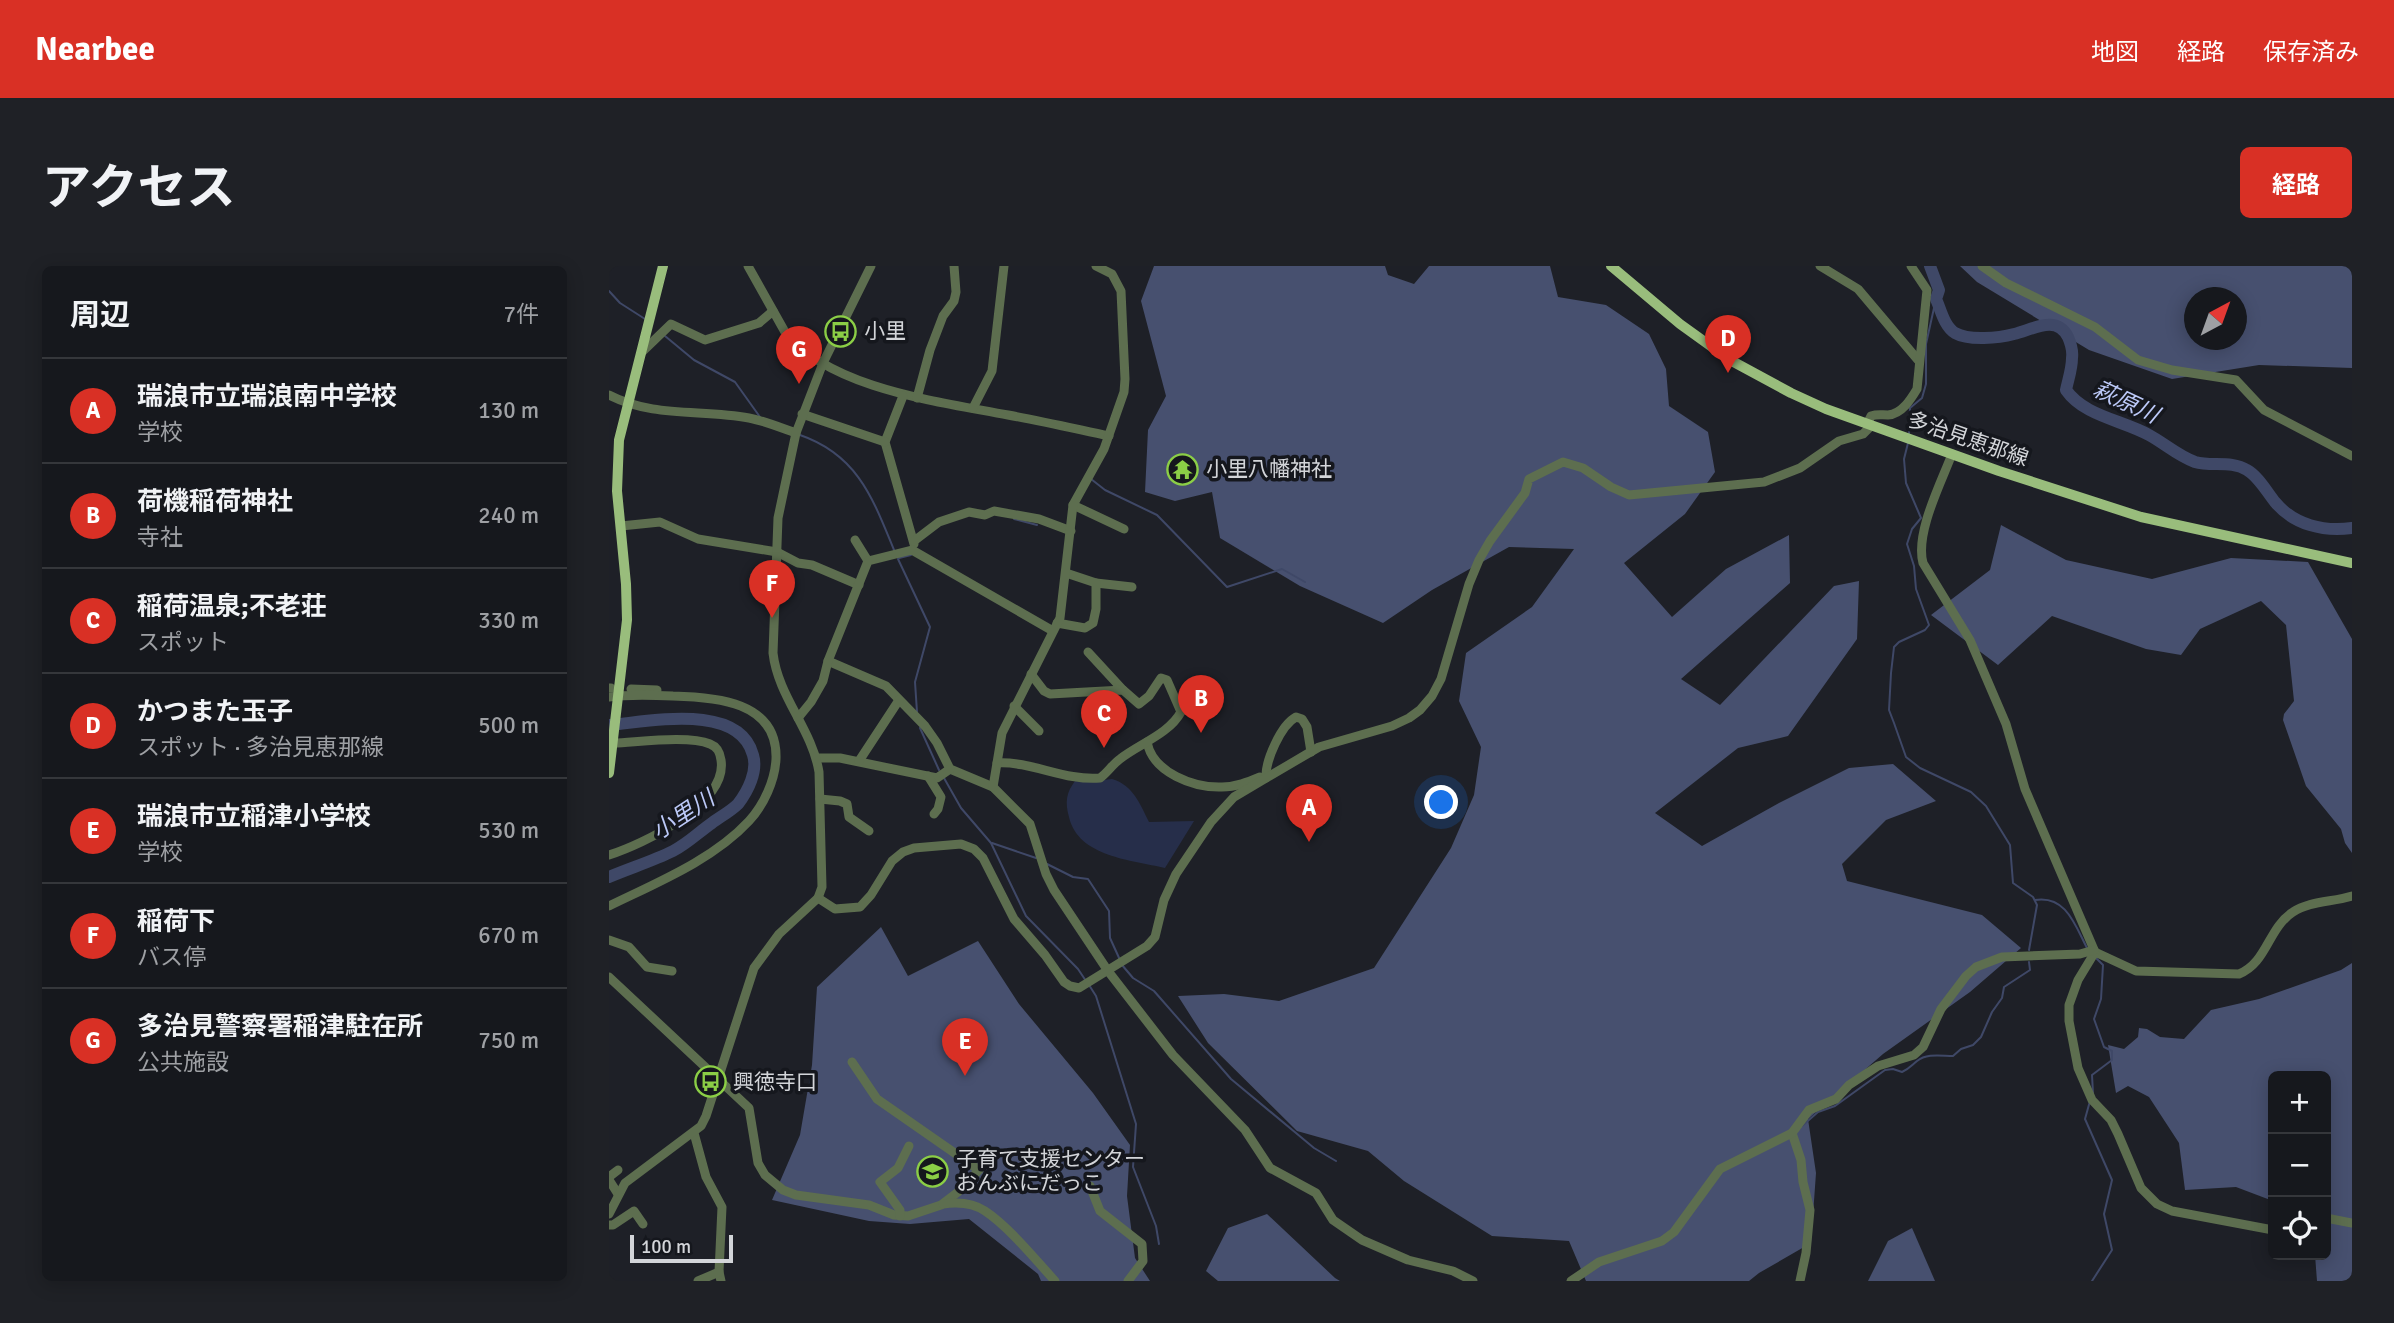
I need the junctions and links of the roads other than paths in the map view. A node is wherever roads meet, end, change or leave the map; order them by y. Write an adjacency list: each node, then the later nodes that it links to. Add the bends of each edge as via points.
1 (663, 266): 12 (main road)
2 (748, 266): 11 (street)
3 (871, 266): 14 (street)
4 (954, 266): 17 (street, via 954,301 930,350)
5 (1004, 266): 19 (street, via 992,371)
6 (1096, 266): 23 (street, via 1112,274 1121,291 1125,379)
7 (1820, 266): 13 (street, via 1858,289)
8 (1911, 266): 13 (street, via 1927,290)
9 (1982, 266): 26 (street, via 2006,283 2080,318 2138,360 2236,380 2264,410)
10 (1616, 268): 21 (main road, 多治見恵那線, via 1730,360 1791,393)
11 (773, 311): 12 (street, via 759,323 705,340 671,324); 14 (street, via 791,340)
12 (641, 353): 18 (main road)
13 (1918, 360): 21 (street, via 1917,389 1908,403 1893,414 1871,416)
14 (824, 363): 15 (street); 20 (street)
15 (903, 396): 17 (street); 24 (street)
16 (610, 398): 18 (street)
17 (917, 398): 19 (street)
18 (628, 404): 22 (street, via 750,418); 28 (main road, via 617,465)
19 (973, 408): 23 (street)
20 (803, 414): 22 (street); 24 (street)
21 (1869, 425): 25 (main road, 多治見恵那線); 54 (street, via 1863,434 1839,441 1800,468 1764,482 1629,495 1583,467 1563,462 1529,479 1525,494 1479,561 1432,696 1420,710 1392,726)
22 (797, 430): 33 (street, via 778,518)
23 (1109, 436): 27 (street)
24 (885, 442): 32 (street)
25 (1952, 454): 35 (main road, 多治見恵那線, via 2141,517); 71 (street, via 1923,533 1923,563 1970,639 2006,724 2025,789)
26 (2352, 456)
27 (1073, 505): 29 (street); 30 (street)
28 (621, 526): 33 (street, via 660,522 698,538); 46 (main road, via 627,620)
29 (1123, 528)
30 (1071, 531): 32 (street, via 994,510 985,515 969,512 939,522); 36 (street)
31 (855, 540): 34 (street)
32 (913, 546): 34 (street); 40 (street)
33 (777, 552): 38 (street); 50 (street, via 775,670)
34 (868, 561): 38 (street)
35 (2352, 563)
36 (1066, 573): 37 (street); 40 (street)
37 (1096, 583): 39 (street); 40 (street, via 1093,623 1085,628)
38 (859, 585): 42 (street)
39 (1132, 587)
40 (1055, 627): 43 (street)
41 (1088, 652): 45 (street)
42 (828, 661): 48 (street, via 886,687); 50 (street, via 823,681)
43 (1031, 674): 45 (street, via 1050,694); 49 (street)
44 (631, 689): 47 (street, via 666,691)
45 (1123, 690): 53 (street, via 1139,704 1161,678 1167,680 1181,712)
46 (614, 694): 47 (street); 52 (main road)
47 (666, 695): 69 (street, via 712,697 744,705 765,722 777,744 776,770 750,820 726,840 660,882)
48 (899, 700): 56 (street); 58 (street, via 925,726)
49 (1014, 706): 51 (street); 57 (street, via 1002,733)
50 (798, 718): 55 (street)
51 (1039, 731)
52 (615, 739): 59 (main road); 66 (street, via 698,740 720,752 722,767 703,802 684,817 651,839)
53 (1147, 742): 57 (street, via 1100,778 1073,778); 61 (street, via 1152,757 1185,781 1222,788)
54 (1311, 752): 61 (street); 61 (street, via 1307,727 1296,717 1276,741)
55 (817, 758): 56 (street); 63 (street)
56 (859, 761): 60 (street)
57 (997, 763): 62 (street)
58 (950, 769): 60 (street); 62 (street)
59 (609, 774)
60 (932, 777): 64 (street, via 941,797)
61 (1265, 779): 73 (street, via 1234,797 1217,814 1169,887 1155,937)
62 (993, 787): 73 (street, via 1030,824 1054,890)
63 (820, 799): 65 (street, via 847,804 849,817); 68 (street, via 822,887)
64 (933, 814)
65 (869, 831)
66 (609, 855)
67 (2352, 896): 71 (street, via 2293,911 2251,970 2239,974 2136,971)
68 (818, 898): 73 (street, via 835,909 860,907 903,852 961,844 983,858 1014,919 1064,982 1079,988); 76 (street, via 779,934 754,968)
69 (609, 906)
70 (609, 940): 72 (street, via 629,947 647,967)
71 (2095, 951): 78 (street, via 2002,957 1976,967 1941,1009 1923,1047 1914,1055 1878,1066 1836,1098 1809,1110); 91 (street, via 2069,1005 2078,1068 2090,1098 2111,1120 2141,1188 2172,1211)
72 (672, 971)
73 (1108, 971): 96 (street, via 1173,1055 1245,1130 1270,1168 1316,1193 1333,1220 1362,1240)
74 (609, 977): 76 (street)
75 (852, 1062): 84 (street, via 877,1099 979,1170)
76 (719, 1080): 77 (street, via 706,1116); 86 (street, via 750,1108 758,1163 783,1190 869,1205)
77 (694, 1133): 83 (street, via 641,1169); 92 (street, via 706,1177 722,1207)
78 (1792, 1133): 97 (street, via 1720,1169 1674,1232 1662,1241 1599,1262); 98 (street, via 1810,1210)
79 (909, 1146): 86 (street, via 898,1168 880,1182)
80 (618, 1170): 81 (street)
81 (609, 1178): 83 (street)
82 (1090, 1186): 95 (street, via 1100,1211 1142,1244 1143,1261)
83 (618, 1194): 85 (street)
84 (941, 1205): 86 (street); 94 (street, via 957,1202 983,1210)
85 (609, 1214)
86 (900, 1216)
87 (2331, 1219): 88 (street)
88 (2352, 1223)
89 (643, 1224): 90 (street, via 634,1211)
90 (609, 1225)
91 (2268, 1229)
92 (720, 1276): 93 (street)
93 (698, 1281)
94 (1055, 1281)
95 (1128, 1281)
96 (1473, 1281)
97 (1571, 1281)
98 (1800, 1281)

